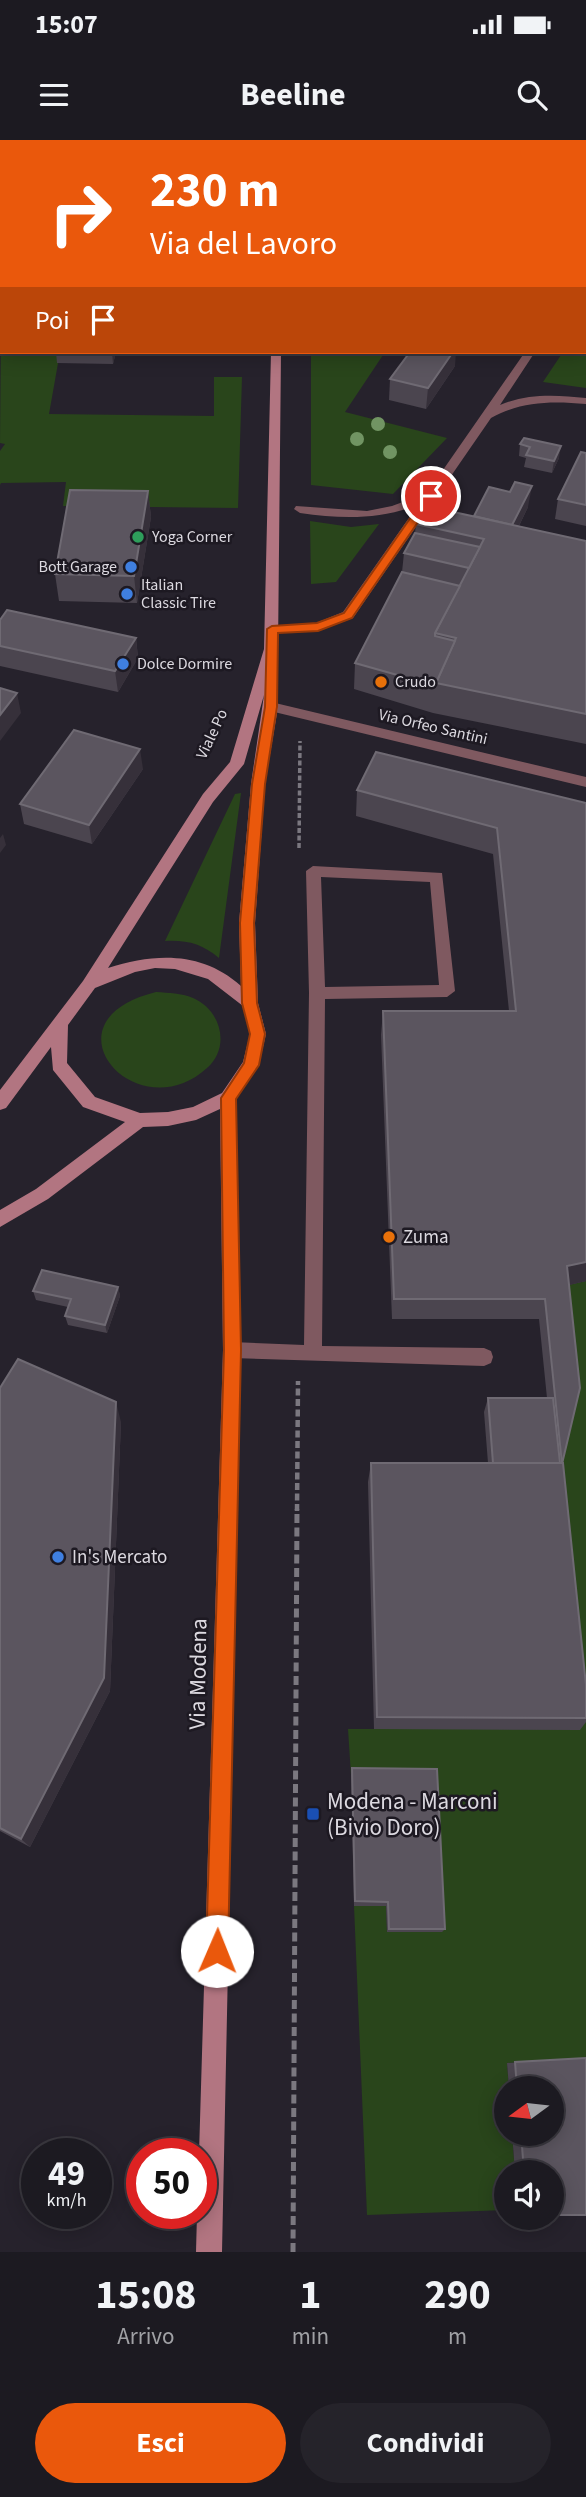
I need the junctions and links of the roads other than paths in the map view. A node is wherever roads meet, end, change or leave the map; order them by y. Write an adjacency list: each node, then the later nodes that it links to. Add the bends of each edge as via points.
1 (276, 354): 7 (main road, Viale Po)
2 (529, 354): 4 (street)
3 (586, 401): 4 (street, via 532,400)
4 (487, 415): 5 (street)
5 (431, 496): 6 (street, via 396,512 349,517); 7 (street, via 348,615 318,627)
6 (300, 509)
7 (272, 629): 8 (main road, Viale Po)
8 (271, 649): 9 (main road); 11 (main road, Viale Po, via 237,764 208,798)
9 (271, 707): 10 (street, Via Orfeo Santini); 13 (main road, via 258,784 247,923)
10 (586, 782)
11 (89, 985): 13 (main road, via 116,969 180,962 210,971); 14 (main road, Viale Po)
12 (317, 993): 12 (street, via 447,991 437,877 313,871); 20 (street)
13 (250, 1003): 15 (main road, via 258,1034 251,1065)
14 (60, 1022): 16 (main road, Viale Po); 17 (main road, via 60,1065 89,1102)
15 (228, 1098): 17 (main road, via 168,1119); 19 (main road, Via Modena)
16 (0, 1103)
17 (140, 1120): 18 (main road, via 42,1194)
18 (0, 1219)
19 (232, 1350): 20 (street); 22 (main road, Via Modena)
20 (313, 1354): 21 (street)
21 (484, 1357)
22 (209, 2252)

